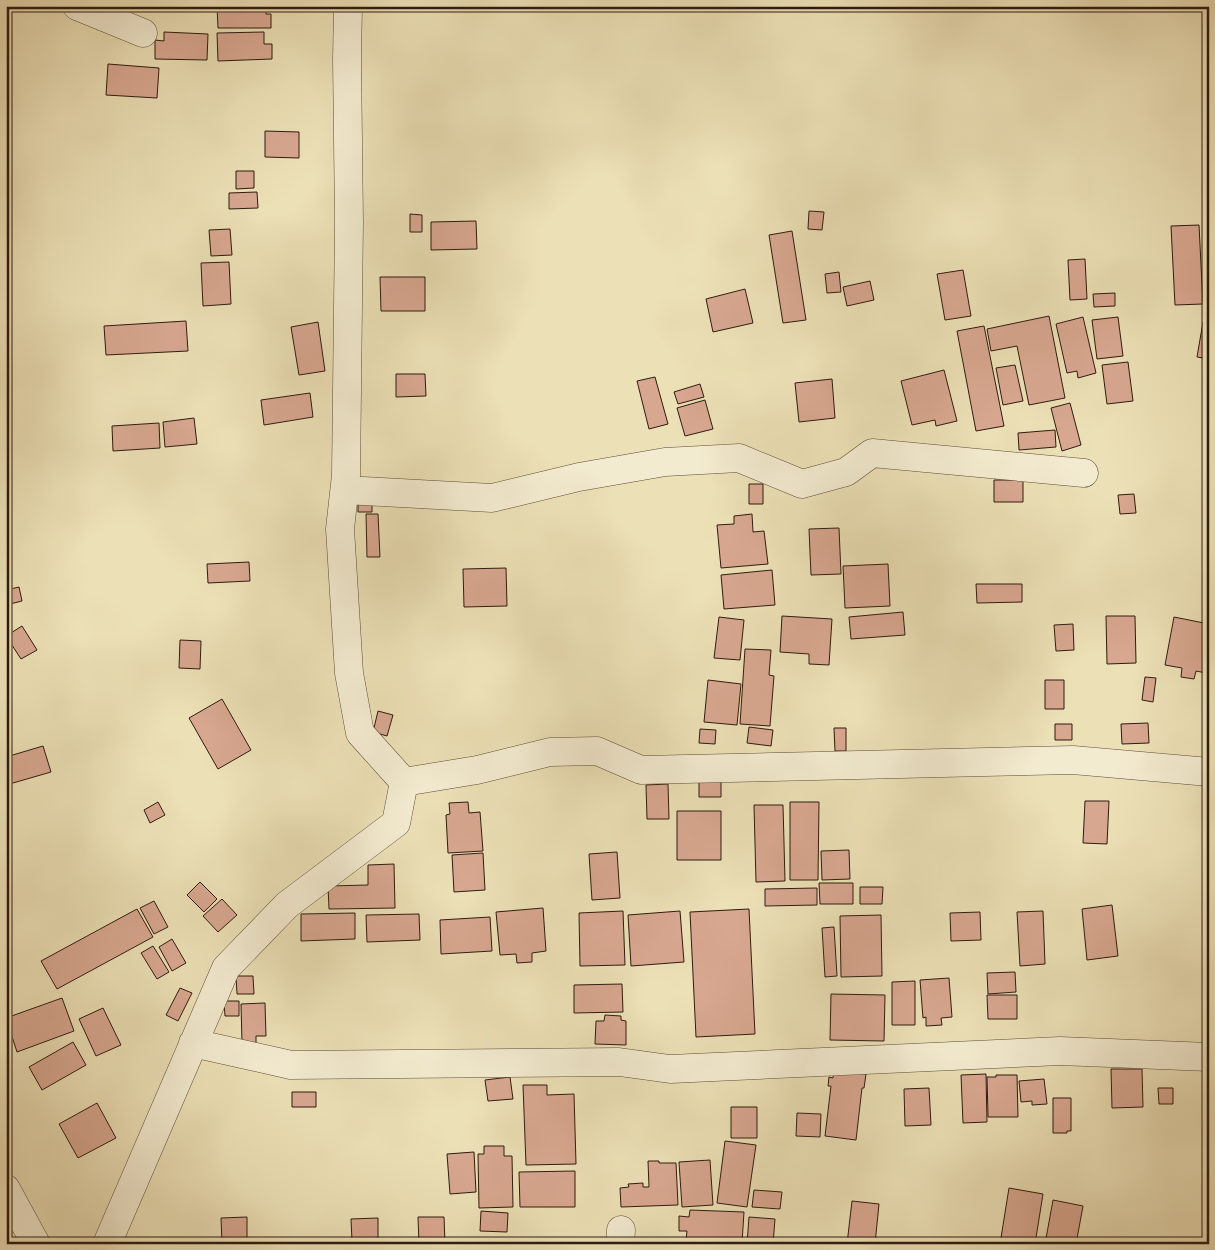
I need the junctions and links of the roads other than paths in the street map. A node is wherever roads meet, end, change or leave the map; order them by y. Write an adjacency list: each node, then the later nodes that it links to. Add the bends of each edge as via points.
1 (77, 6): 3 (street)
2 (348, 6): 5 (street, via 350,222)
3 (143, 33)
4 (1084, 473): 5 (street, via 872,453 846,472 802,484 739,458 665,462 579,477 492,498)
5 (345, 490): 7 (street, via 340,529 349,673 360,733)
6 (1209, 772): 7 (street, via 1073,760 640,770 597,751 550,752 477,770)
7 (404, 782): 8 (street, via 396,823 287,905 226,968)
8 (193, 1043): 9 (street, via 291,1065 619,1062 670,1070 1060,1051); 12 (street)
9 (1209, 1057)
10 (6, 1189): 11 (street)
11 (36, 1244)
12 (108, 1244)

